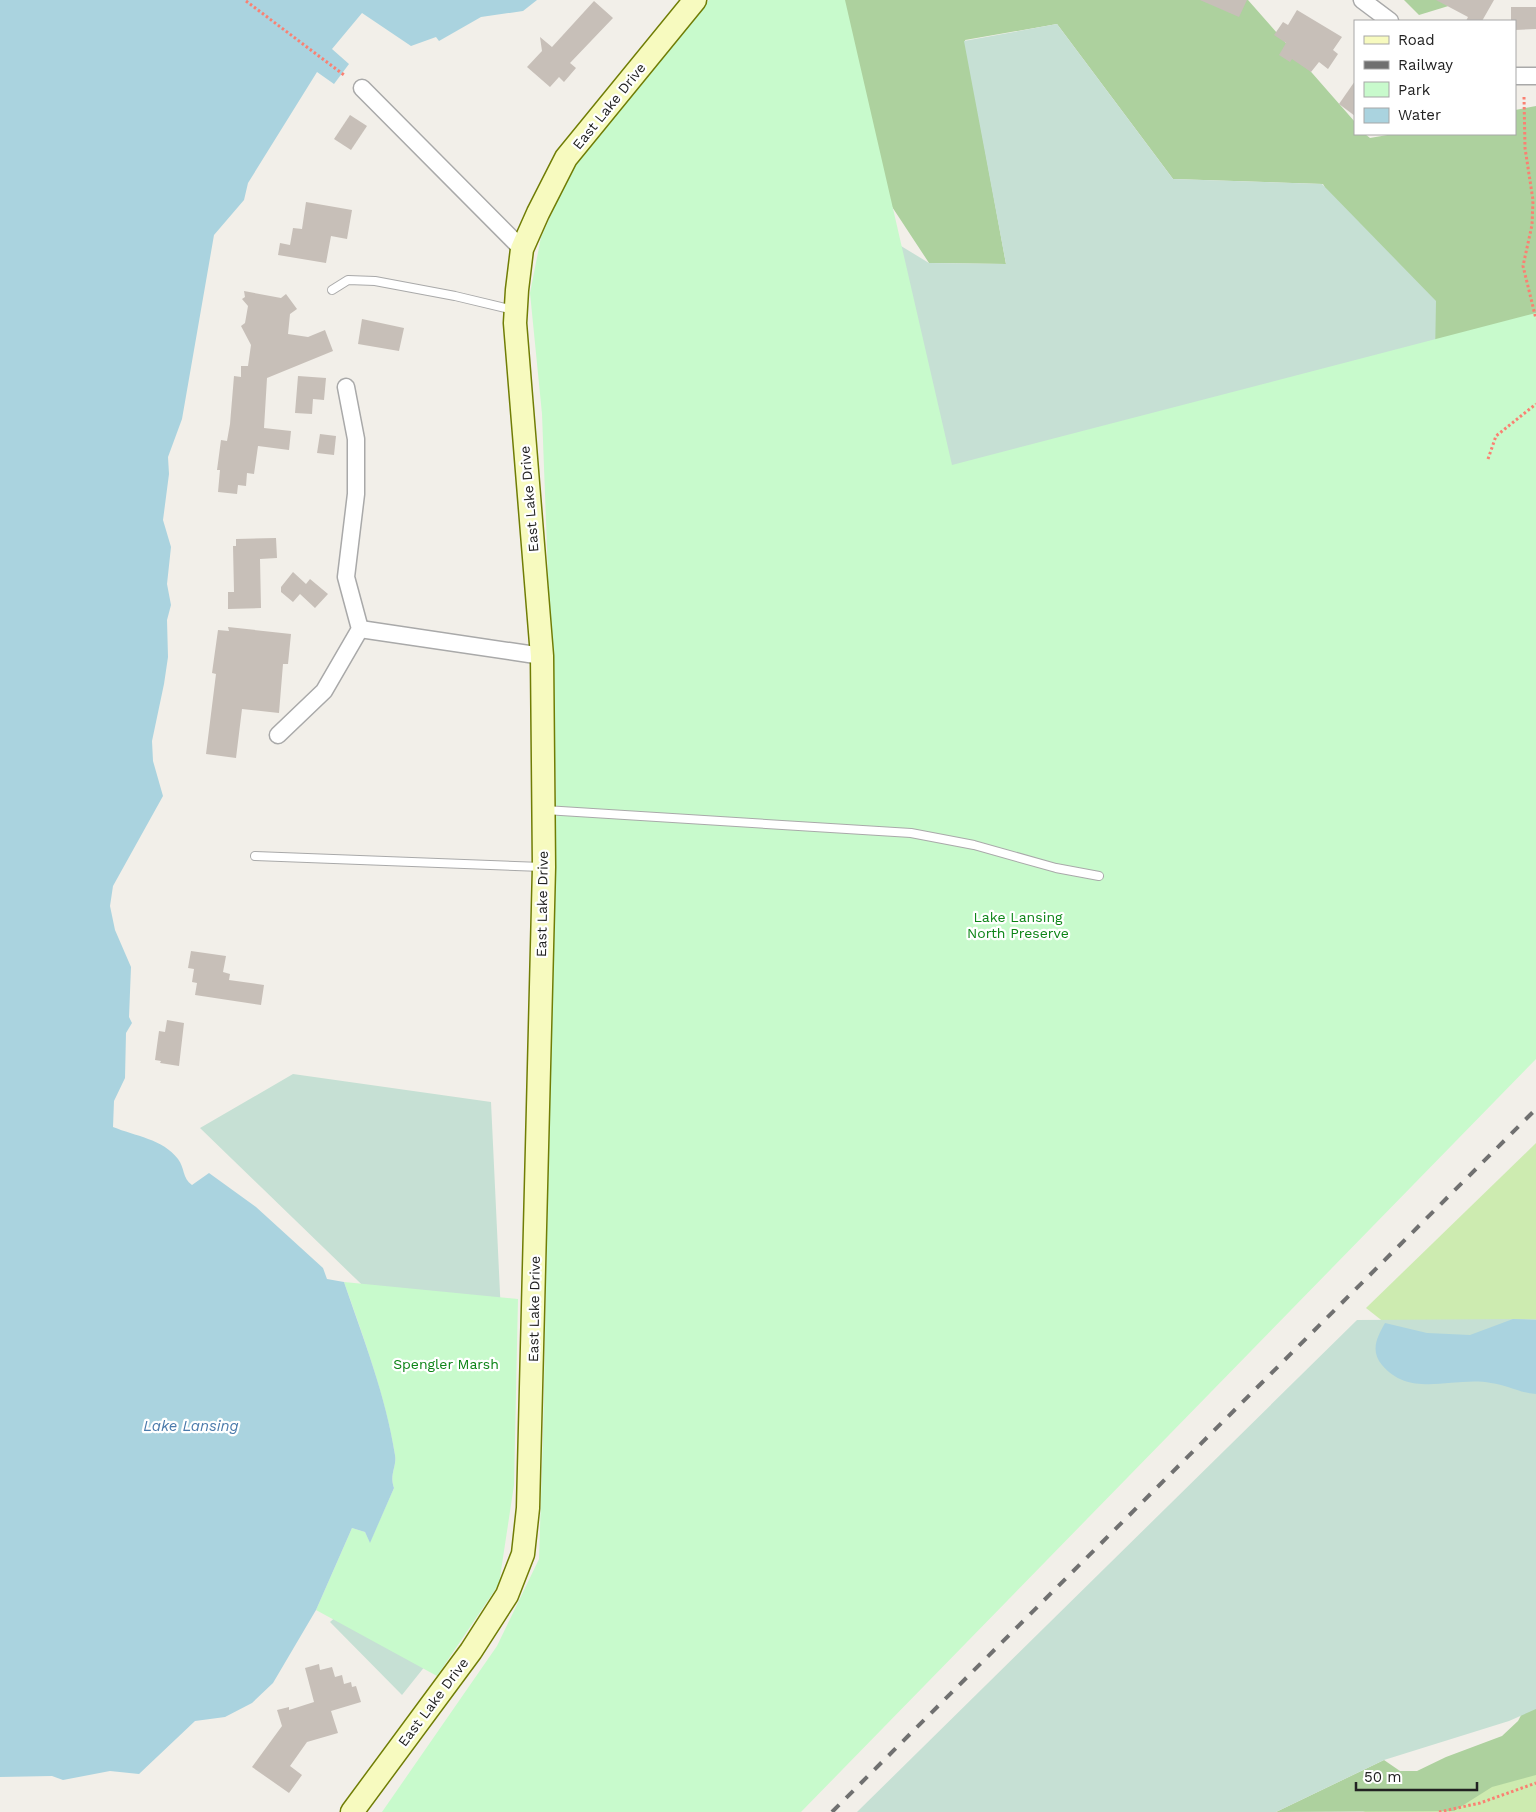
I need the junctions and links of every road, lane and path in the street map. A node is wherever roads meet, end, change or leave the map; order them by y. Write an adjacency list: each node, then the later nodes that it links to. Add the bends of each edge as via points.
1 (695, 0): 10 (street, East Lake Drive, via 566,158)
2 (1362, 0): 4 (street)
3 (246, 1): 5 (path)
4 (1389, 20)
5 (344, 75)
6 (1516, 76): 7 (street)
7 (1536, 76)
8 (362, 88): 10 (street)
9 (1524, 96): 13 (path, via 1525,148 1533,200 1532,225 1523,266)
10 (522, 249): 12 (street, East Lake Drive)
11 (332, 290): 12 (lane, via 348,280 375,281)
12 (516, 310): 18 (street, East Lake Drive)
13 (1536, 319)
14 (346, 387): 17 (street, via 356,440 356,494 346,576)
15 (1536, 404): 16 (path, via 1496,436)
16 (1488, 458)
17 (360, 630): 18 (street); 19 (street, via 324,691)
18 (542, 656): 20 (street, East Lake Drive)
19 (278, 735)
20 (543, 810): 22 (street, East Lake Drive); 23 (lane, via 911,833)
21 (255, 856): 22 (lane)
22 (544, 867): 25 (street, East Lake Drive, via 531,1452 523,1554 507,1595 471,1651)
23 (1099, 876)
24 (1536, 1782): 26 (path, via 1480,1803)
25 (352, 1812)
26 (1439, 1812)

